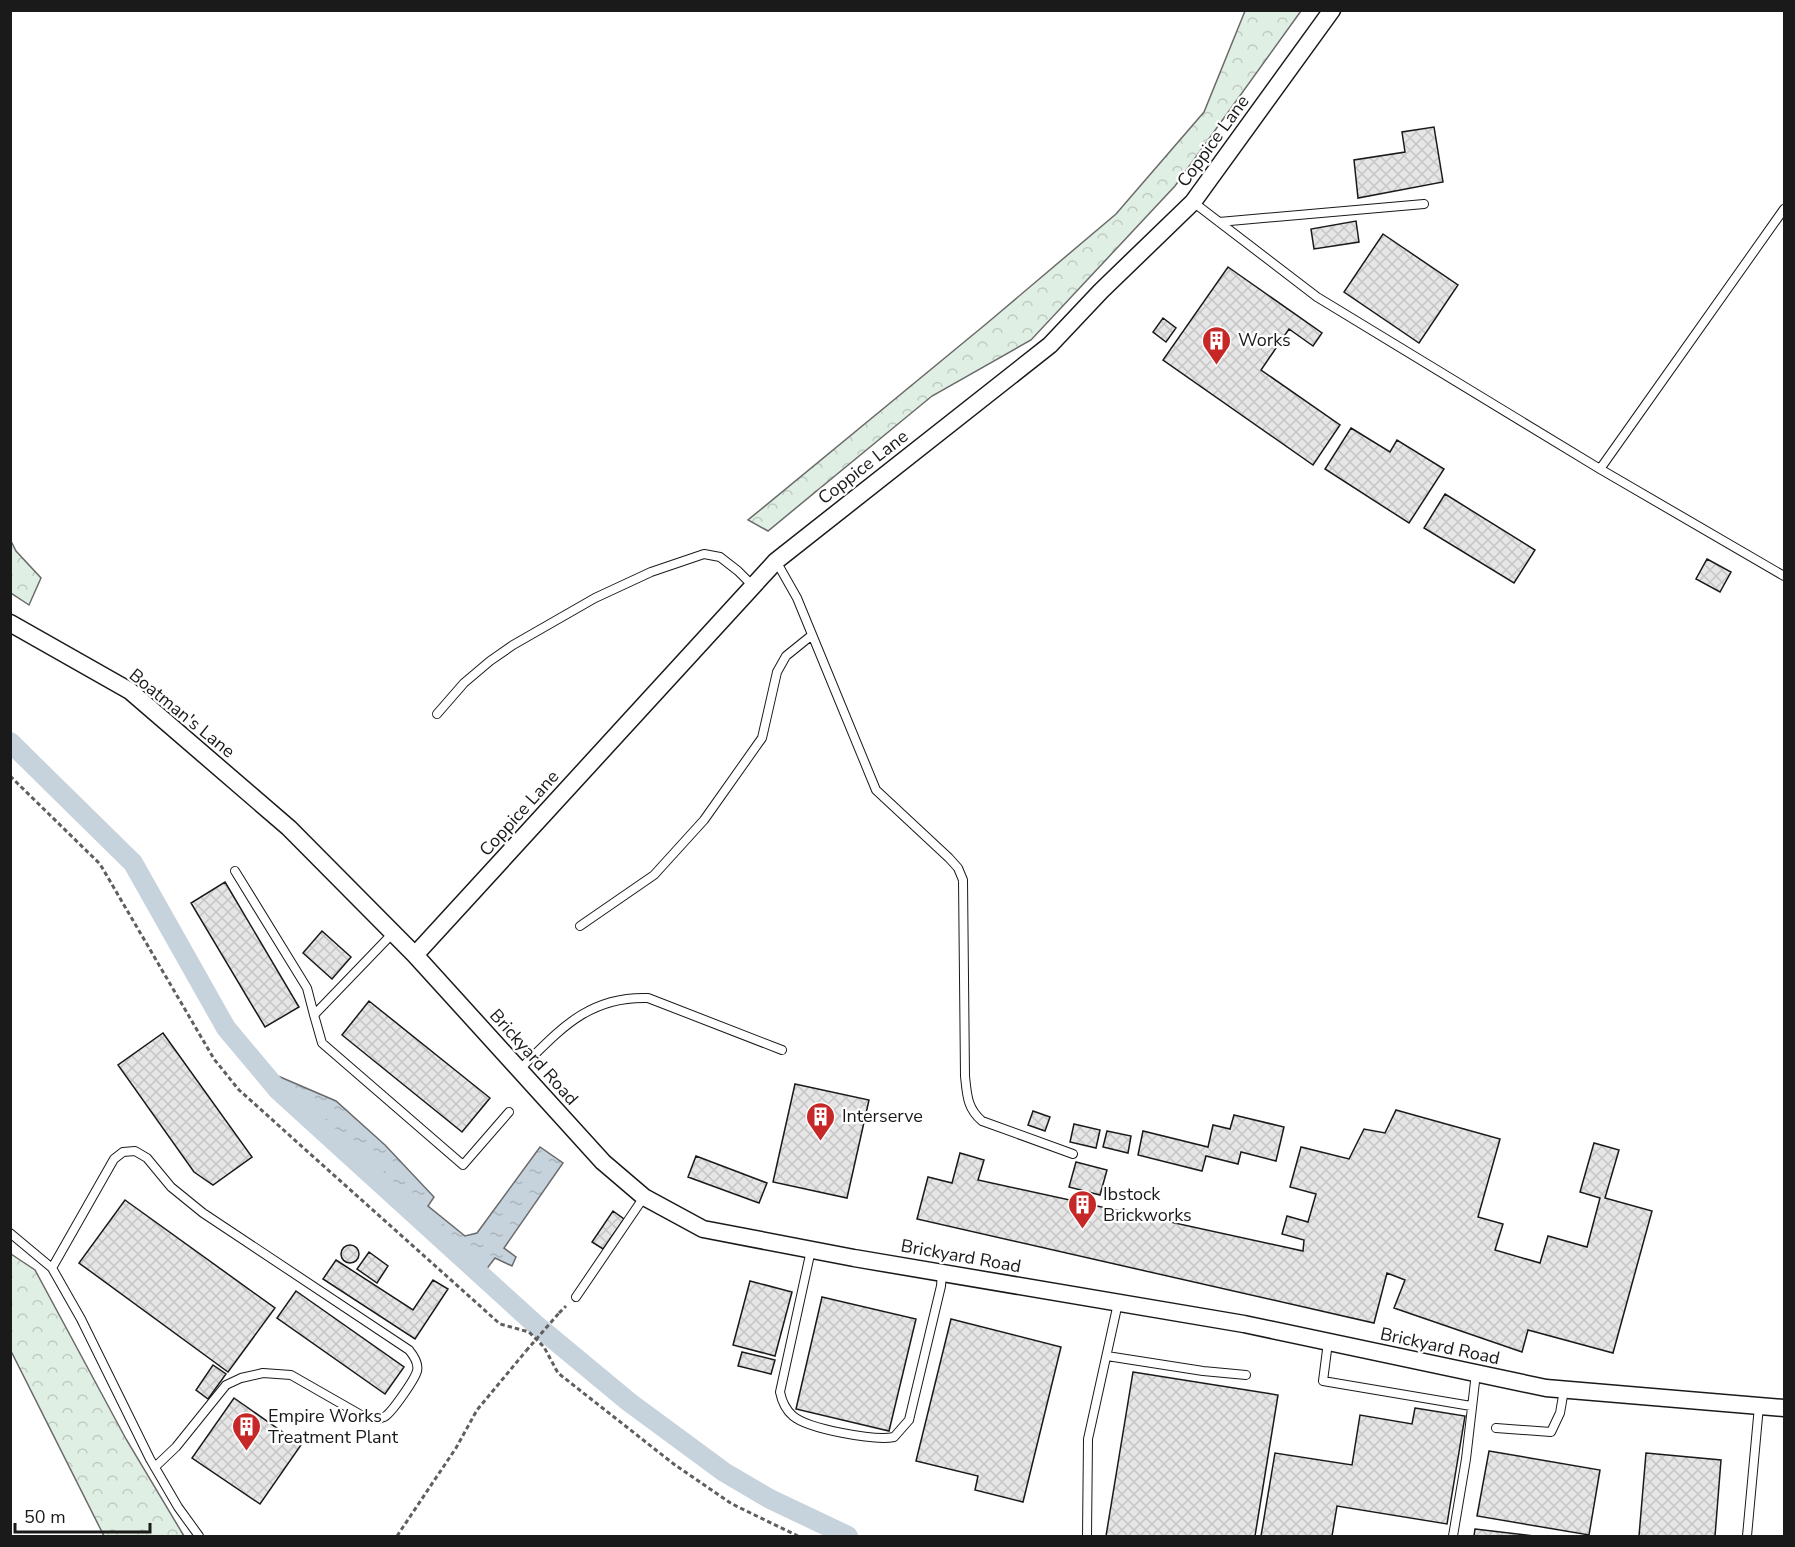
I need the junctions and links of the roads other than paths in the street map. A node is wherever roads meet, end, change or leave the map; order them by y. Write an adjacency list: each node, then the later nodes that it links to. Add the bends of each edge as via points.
1 (1332, 10): 2 (street, Coppice Lane)
2 (1193, 202): 5 (lane); 7 (street, Coppice Lane, via 1050,345)
3 (1424, 204): 5 (lane)
4 (1785, 208): 6 (lane)
5 (1219, 222): 6 (lane, via 1317,297)
6 (1600, 469): 8 (lane)
7 (776, 561): 9 (street, Coppice Lane); 11 (lane)
8 (1785, 576)
9 (753, 586): 12 (lane, via 720,557 704,554 651,572 595,598 513,645 464,683); 17 (street, Coppice Lane)
10 (10, 623): 13 (street, Boatman's Lane, via 130,691)
11 (812, 635): 15 (lane, via 786,657 777,672 762,738 704,820 654,875); 22 (lane, via 876,790 949,858 963,880 968,1103 982,1121)
12 (437, 714)
13 (289, 828): 16 (street, Brickyard Road)
14 (235, 871): 18 (lane, via 307,988)
15 (580, 926)
16 (393, 933): 17 (street, Brickyard Road); 18 (lane)
17 (415, 955): 20 (street, Brickyard Road)
18 (314, 1015): 21 (lane, via 322,1043 463,1165)
19 (782, 1050): 20 (lane, via 648,998 627,998 581,1014)
20 (519, 1070): 23 (street, Brickyard Road, via 603,1162)
21 (509, 1112)
22 (1073, 1154)
23 (644, 1197): 25 (street, Brickyard Road, via 703,1229); 28 (lane)
24 (10, 1233): 26 (lane)
25 (811, 1250): 27 (street, Brickyard Road); 27 (lane, via 780,1392 782,1400 795,1418 806,1424 874,1439 894,1437 909,1420)
26 (52, 1268): 39 (lane); 39 (lane, via 114,1159 123,1152 135,1151 147,1158 171,1187 203,1214 409,1350 418,1364 417,1373 389,1414 370,1419 291,1375 263,1373 241,1378 215,1396 176,1447)
27 (942, 1273): 29 (street, Brickyard Road)
28 (576, 1297)
29 (1118, 1303): 30 (street, Brickyard Road); 31 (lane)
30 (1328, 1342): 32 (street, Brickyard Road); 35 (lane, via 1323,1381)
31 (1107, 1356): 33 (lane); 41 (lane, via 1088,1439)
32 (1476, 1373): 34 (street, Brickyard Road); 35 (lane)
33 (1246, 1376)
34 (1564, 1390): 36 (street, Brickyard Road); 38 (lane, via 1551,1432)
35 (1471, 1406): 42 (lane)
36 (1758, 1406): 37 (street, Brickyard Road); 43 (lane)
37 (1785, 1408)
38 (1496, 1428)
39 (155, 1467): 40 (lane)
40 (199, 1536)
41 (1087, 1536)
42 (1453, 1536)
43 (1747, 1536)

